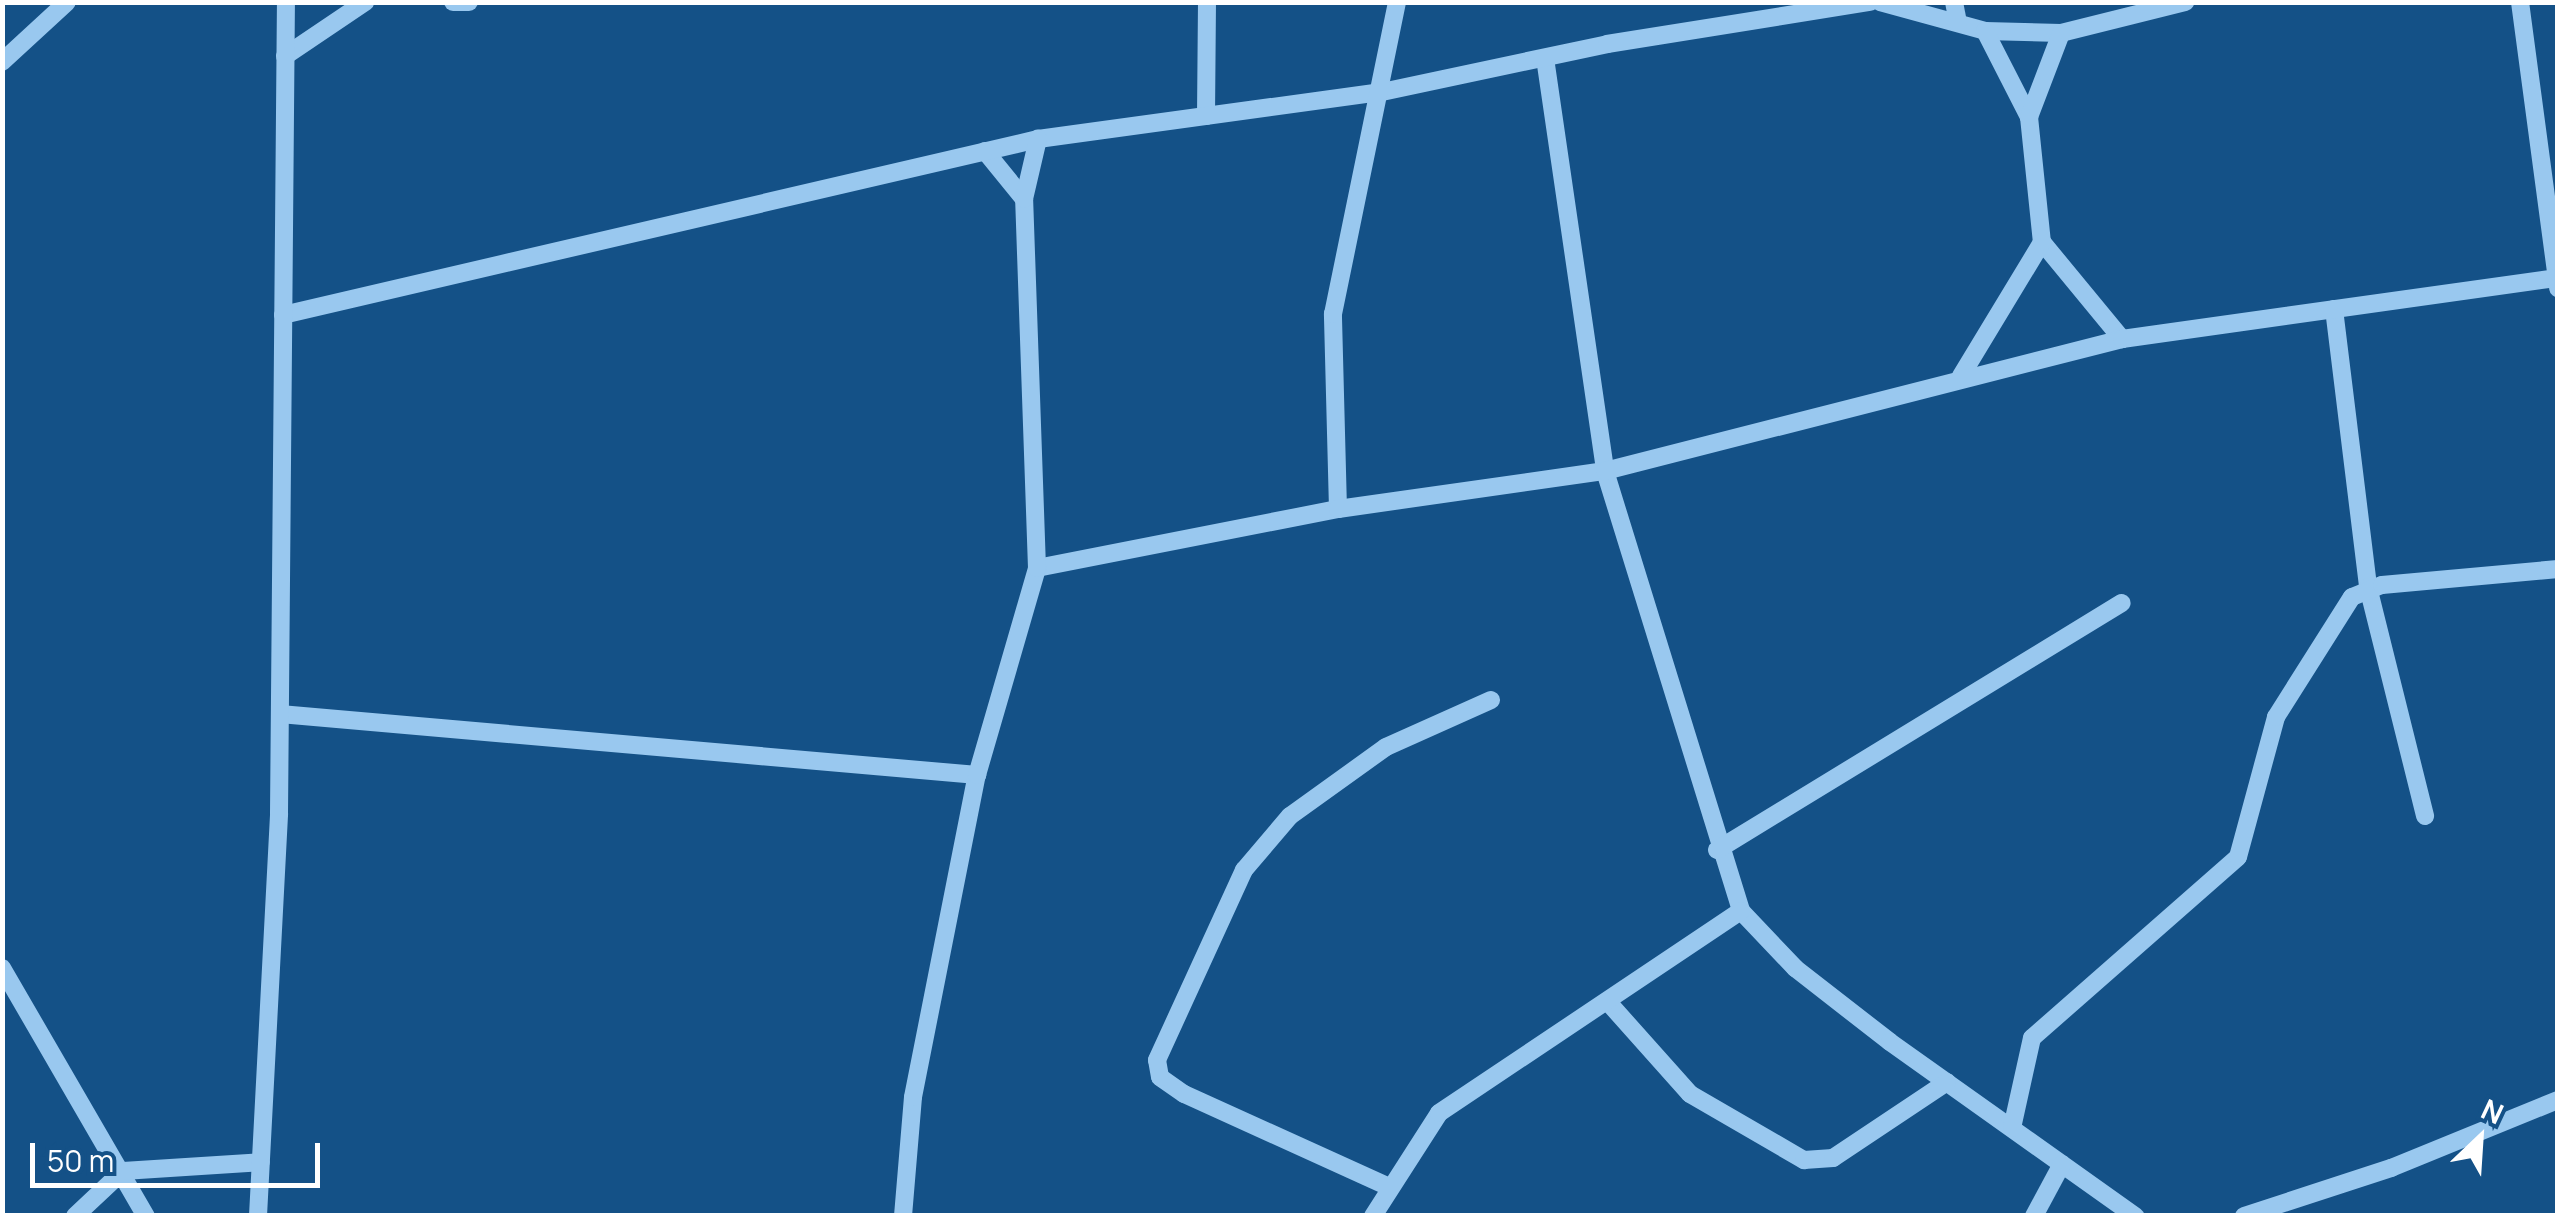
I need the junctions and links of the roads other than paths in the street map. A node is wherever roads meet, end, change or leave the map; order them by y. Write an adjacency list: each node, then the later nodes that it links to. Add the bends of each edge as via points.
1 (68, 2): 18 (street)
2 (286, 2): 16 (street)
3 (365, 2): 16 (street)
4 (454, 2): 5 (street)
5 (469, 2)
6 (1207, 2): 20 (street)
7 (1397, 2): 19 (street)
8 (1870, 2): 17 (street)
9 (1880, 2): 13 (street)
10 (1954, 2): 13 (street)
11 (2520, 2): 26 (street)
12 (2173, 4): 15 (street)
13 (1958, 23): 14 (street)
14 (1985, 31): 15 (street); 21 (street)
15 (2061, 33): 21 (street)
16 (285, 56): 28 (street)
17 (1545, 58): 19 (street); 31 (street)
18 (2, 62)
19 (1382, 92): 20 (street); 32 (street, via 1332,314)
20 (1206, 116): 22 (street)
21 (2029, 116): 25 (street)
22 (1038, 139): 23 (street); 24 (street)
23 (984, 151): 24 (street); 28 (street)
24 (1024, 199): 33 (street)
25 (2042, 242): 29 (street); 30 (street)
26 (2557, 283): 27 (street)
27 (2334, 310): 29 (street); 35 (street)
28 (283, 315): 38 (street)
29 (2122, 340): 30 (street)
30 (1961, 376): 31 (street)
31 (1606, 471): 32 (street); 41 (street)
32 (1338, 509): 33 (street)
33 (1038, 568): 39 (street)
34 (2558, 569): 35 (street)
35 (2368, 587): 40 (street); 47 (street, via 2314,652 2276,717 2238,857 2032,1038)
36 (2122, 603): 41 (street)
37 (1492, 700): 51 (street, via 1386,747 1290,816 1244,870 1158,1060 1160,1078 1184,1094)
38 (280, 714): 39 (street); 48 (street)
39 (976, 775): 55 (street, via 913,1097)
40 (2424, 816)
41 (1717, 850): 42 (street)
42 (1742, 911): 44 (street); 45 (street, via 1795,968)
43 (2, 968): 50 (street)
44 (1608, 1002): 45 (street, via 1690,1094 1804,1160 1834,1158); 51 (street, via 1438,1114)
45 (1947, 1082): 47 (street)
46 (2558, 1100): 59 (street, via 2391,1168)
47 (2012, 1128): 49 (street)
48 (261, 1162): 50 (street); 54 (street)
49 (2062, 1164): 57 (street); 58 (street)
50 (123, 1172): 52 (street); 53 (street)
51 (1387, 1186): 56 (street)
52 (75, 1216)
53 (146, 1216)
54 (258, 1216)
55 (903, 1216)
56 (1373, 1216)
57 (2034, 1216)
58 (2135, 1216)
59 (2244, 1216)

